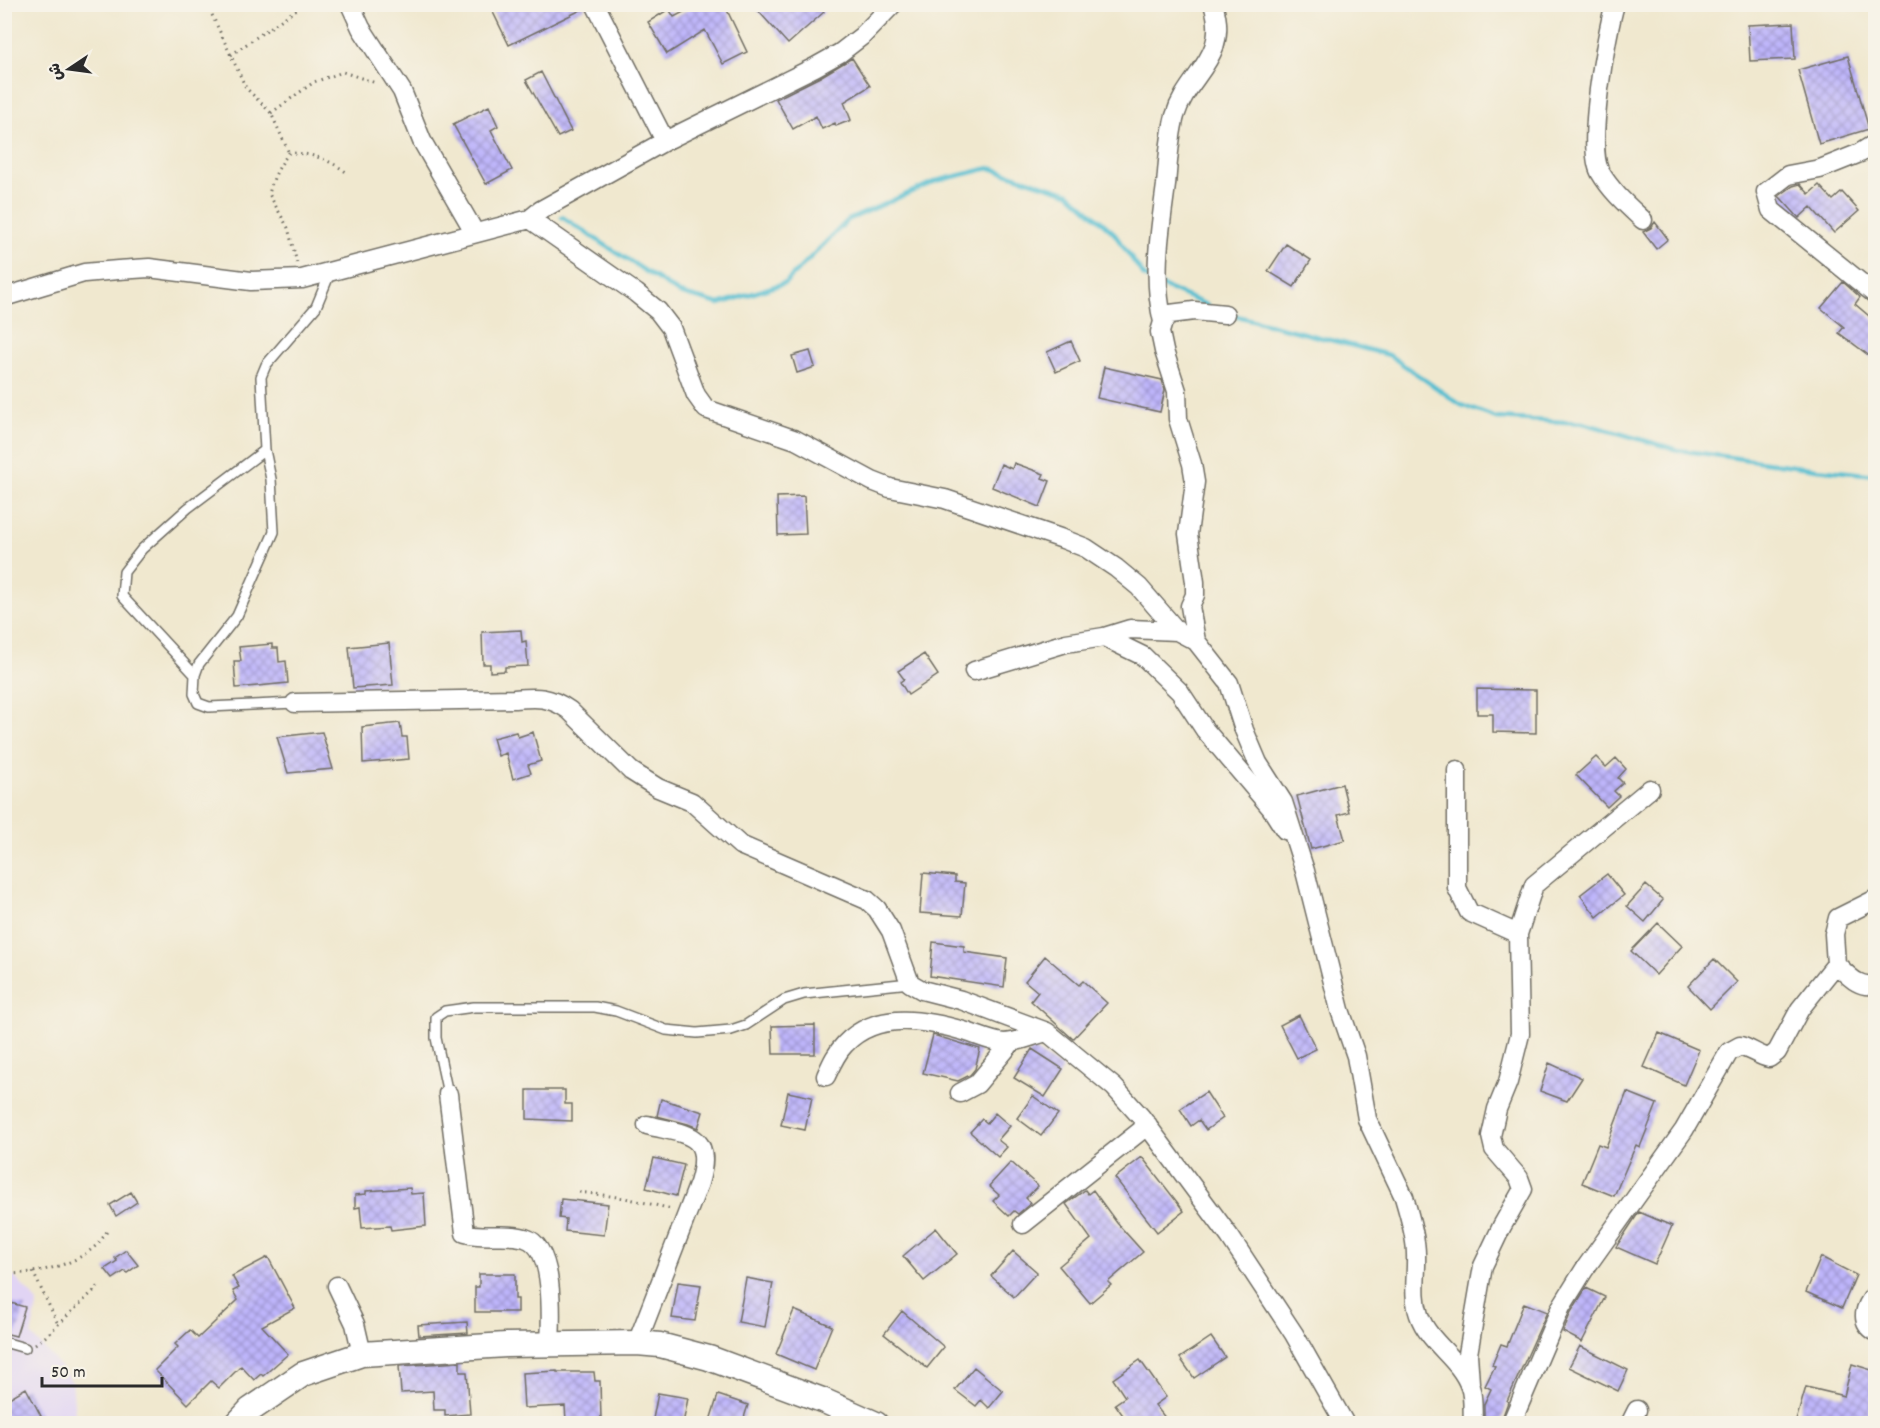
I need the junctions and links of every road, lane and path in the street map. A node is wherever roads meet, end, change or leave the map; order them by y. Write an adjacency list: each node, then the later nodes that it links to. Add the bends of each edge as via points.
1 (207, 4): 8 (path)
2 (304, 4): 8 (path)
3 (350, 4): 9 (street)
4 (595, 4): 11 (street)
5 (893, 4): 11 (street, via 840,53)
6 (1213, 4): 23 (street, via 1218,19 1211,59 1183,95 1174,118 1157,250 1157,299)
7 (1615, 4): 16 (street, via 1594,142 1599,170 1619,198)
8 (231, 55): 10 (path, via 246,88)
9 (402, 91): 10 (path, via 344,72 314,82); 17 (street, via 422,141)
10 (271, 113): 13 (path)
11 (665, 141): 15 (street)
12 (1875, 143): 20 (street, via 1820,169 1788,175 1766,192 1771,210)
13 (289, 153): 14 (path, via 306,153 331,161); 19 (path, via 273,177 269,194 288,228)
14 (346, 172)
15 (530, 219): 17 (street); 25 (street, via 658,311 671,328 696,394 706,409 796,440 890,488 945,499 1086,548 1139,586)
16 (1643, 220)
17 (475, 232): 18 (street)
18 (330, 273): 19 (street); 24 (lane, via 316,307 266,364 261,377)
19 (302, 279): 21 (street, via 251,281 149,268 84,273)
20 (1875, 295)
21 (4, 297)
22 (1225, 314): 23 (street, via 1179,312 1170,314)
23 (1163, 322): 27 (street, via 1160,332 1177,391 1178,419 1195,482 1188,534 1195,582 1190,606)
24 (265, 450): 29 (lane, via 274,532 237,616 199,664); 29 (lane, via 188,508 142,549 124,572 122,596)
25 (1177, 631): 26 (street, via 1130,629); 27 (street)
26 (1104, 637): 28 (street, via 1066,643); 33 (street, via 1143,656 1180,692 1205,730 1271,808)
27 (1196, 641): 33 (street, via 1229,683 1258,763 1283,802)
28 (974, 671)
29 (195, 675): 30 (lane, via 194,694 198,703 209,707)
30 (295, 702): 37 (street, via 541,697 560,704 631,771 692,802 740,845 867,900 891,931)
31 (1457, 770): 35 (street, via 1457,888 1469,912)
32 (1650, 789): 35 (street, via 1534,885)
33 (1299, 852): 62 (street, via 1340,1010 1356,1056 1367,1119 1404,1197 1415,1242 1418,1312 1428,1332 1451,1357)
34 (1875, 899): 36 (street, via 1838,918 1834,934)
35 (1518, 934): 62 (street, via 1520,1034 1491,1136 1494,1149 1519,1178 1523,1189 1483,1266 1468,1354)
36 (1836, 964): 38 (street, via 1855,981); 67 (street, via 1800,1009 1777,1052 1769,1058 1740,1046 1729,1052 1684,1130 1561,1307)
37 (910, 983): 39 (street); 43 (lane, via 804,994 784,1000 746,1025 697,1033 666,1030 595,1007 474,1007 444,1011 436,1017 436,1038)
38 (1875, 984)
39 (1047, 1032): 40 (street); 45 (street, via 1113,1087)
40 (1011, 1043): 41 (street, via 922,1022 887,1022 854,1036 843,1046); 42 (street, via 977,1084)
41 (826, 1076)
42 (960, 1093)
43 (448, 1094): 59 (street, via 465,1233 477,1237 523,1237 541,1251 552,1290)
44 (647, 1125): 47 (street, via 694,1137 703,1149 702,1172)
45 (1148, 1125): 48 (street); 65 (street, via 1217,1217 1294,1334)
46 (579, 1192): 47 (path)
47 (687, 1213): 58 (street)
48 (1023, 1224)
49 (108, 1230): 50 (path, via 85,1253)
50 (33, 1272): 51 (path); 55 (path)
51 (4, 1274)
52 (100, 1285): 55 (path)
53 (337, 1286): 61 (street, via 355,1323)
54 (1875, 1293): 56 (street, via 1864,1313)
55 (58, 1324): 60 (path)
56 (1875, 1332)
57 (4, 1342): 60 (lane)
58 (637, 1343): 59 (street); 64 (street, via 709,1358)
59 (550, 1346): 61 (street)
60 (25, 1348)
61 (362, 1354): 63 (street, via 303,1374 250,1410)
62 (1470, 1387): 66 (street)
63 (237, 1424)
64 (876, 1424)
65 (1346, 1424)
66 (1473, 1424)
67 (1511, 1424)

